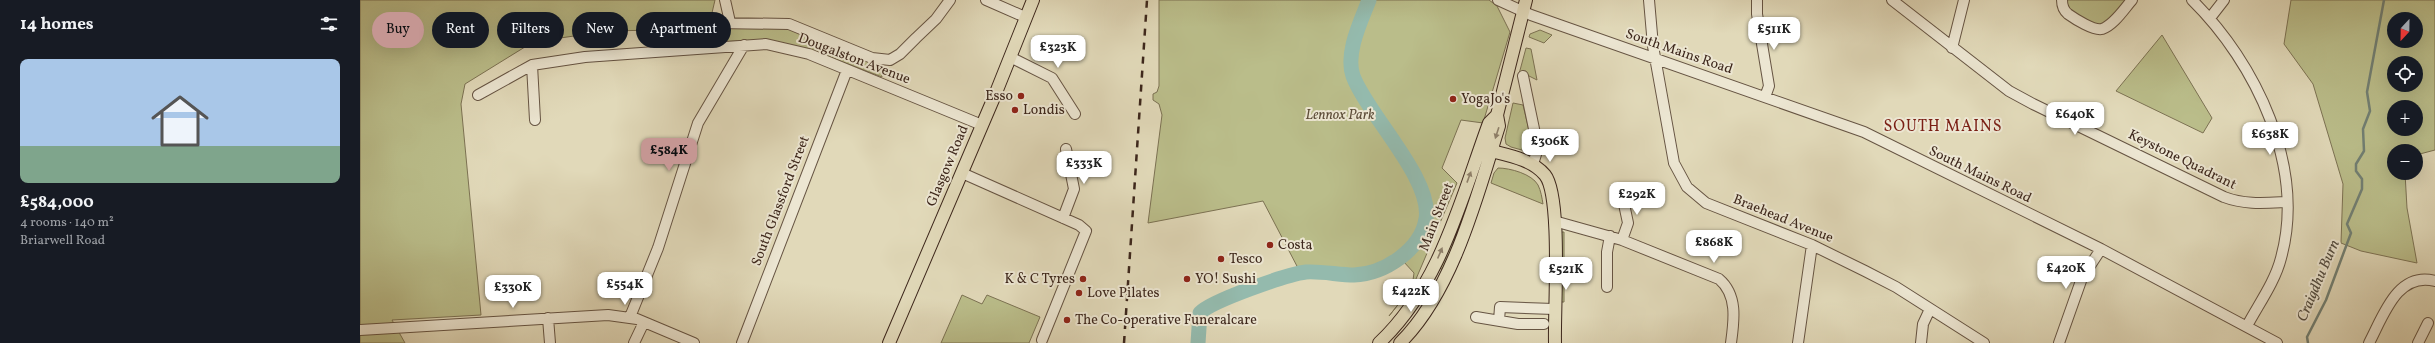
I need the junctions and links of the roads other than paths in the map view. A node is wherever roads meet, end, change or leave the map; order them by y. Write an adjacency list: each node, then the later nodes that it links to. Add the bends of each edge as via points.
1 (725, 0): 15 (street)
2 (950, 0): 18 (street, via 936,19 900,54 890,60 872,58 789,24)
3 (986, 0): 16 (street)
4 (1033, 0): 16 (main road, Glasgow Road)
5 (1498, 0): 14 (street, South Mains Road)
6 (1649, 0): 22 (street, Braehead Avenue)
7 (1757, 0): 27 (street, via 1769,86)
8 (1892, 0): 20 (street, Keystone Quadrant)
9 (1964, 0): 20 (street)
10 (2062, 0): 11 (street, via 2063,8 2068,14 2101,29 2110,25)
11 (2132, 0)
12 (2192, 0): 17 (street)
13 (2224, 0): 17 (street)
14 (1524, 6): 22 (street, South Mains Road); 31 (main road, Main Street, via 1496,115 1499,126)
15 (728, 12)
16 (1024, 17): 21 (main road, Glasgow Road)
17 (2210, 18): 36 (street, via 2242,62 2266,110 2285,169)
18 (731, 22)
19 (744, 44): 23 (street, Dougalston Avenue, via 585,57); 24 (street, Dougalston Avenue, via 786,47); 47 (street, via 698,123 654,259)
20 (1952, 48): 36 (street, Keystone Quadrant, via 2009,91 2224,197 2237,202)
21 (1010, 57): 28 (street, via 1052,78); 30 (main road, Glasgow Road)
22 (1655, 59): 27 (street, South Mains Road); 41 (street, Braehead Avenue, via 1674,163 1687,187 1706,203)
23 (532, 65): 26 (street, Dougalston Avenue); 29 (street)
24 (847, 70): 30 (street, Dougalston Avenue); 60 (street, South Glassford Street)
25 (1523, 76): 33 (street, via 1538,148)
26 (478, 95)
27 (1765, 97): 42 (street, South Mains Road, via 1864,132)
28 (1075, 114)
29 (535, 120)
30 (982, 125): 34 (main road, Glasgow Road)
31 (1485, 149): 33 (main road); 62 (main road, Main Street, one-way to 31, via 1410,310 1430,276); 63 (main road, Main Street, via 1461,238 1443,281 1424,316)
32 (1066, 150): 37 (street, via 1074,189)
33 (1533, 164): 38 (main road, via 1546,176 1549,184)
34 (962, 173): 37 (street); 61 (main road, Glasgow Road)
35 (1621, 190): 40 (street, via 1628,223)
36 (2287, 202): 54 (street, via 2281,259)
37 (1063, 218): 56 (street, via 1086,231)
38 (1554, 221): 39 (street); 45 (main road)
39 (1610, 236): 40 (street); 44 (street, via 1607,252)
40 (1622, 240): 65 (street, via 1700,270 1723,282 1735,313)
41 (1812, 245): 46 (street, Braehead Avenue, via 1896,287); 66 (street)
42 (2101, 249): 54 (street, South Mains Road); 69 (street, via 2082,278)
43 (2435, 281): 71 (street, via 2413,281 2402,287 2393,298)
44 (1607, 288)
45 (1554, 309): 50 (street, via 1500,307); 64 (main road)
46 (1930, 309): 67 (street, via 1923,324); 68 (street, Braehead Avenue)
47 (630, 317): 49 (street, via 608,315); 51 (street)
48 (1476, 317): 50 (street)
49 (548, 318): 55 (street); 57 (street)
50 (1499, 321): 53 (street)
51 (644, 322): 58 (street); 59 (street)
52 (2428, 322): 72 (street)
53 (1544, 324)
54 (2247, 326): 70 (street, South Mains Road)
55 (360, 330)
56 (1042, 340)
57 (550, 343)
58 (634, 343)
59 (694, 343)
60 (742, 343)
61 (889, 343)
62 (1380, 343)
63 (1400, 343)
64 (1555, 343)
65 (1731, 343)
66 (1798, 343)
67 (1921, 343)
68 (1984, 343)
69 (2059, 343)
70 (2277, 343)
71 (2369, 343)
72 (2418, 343)

